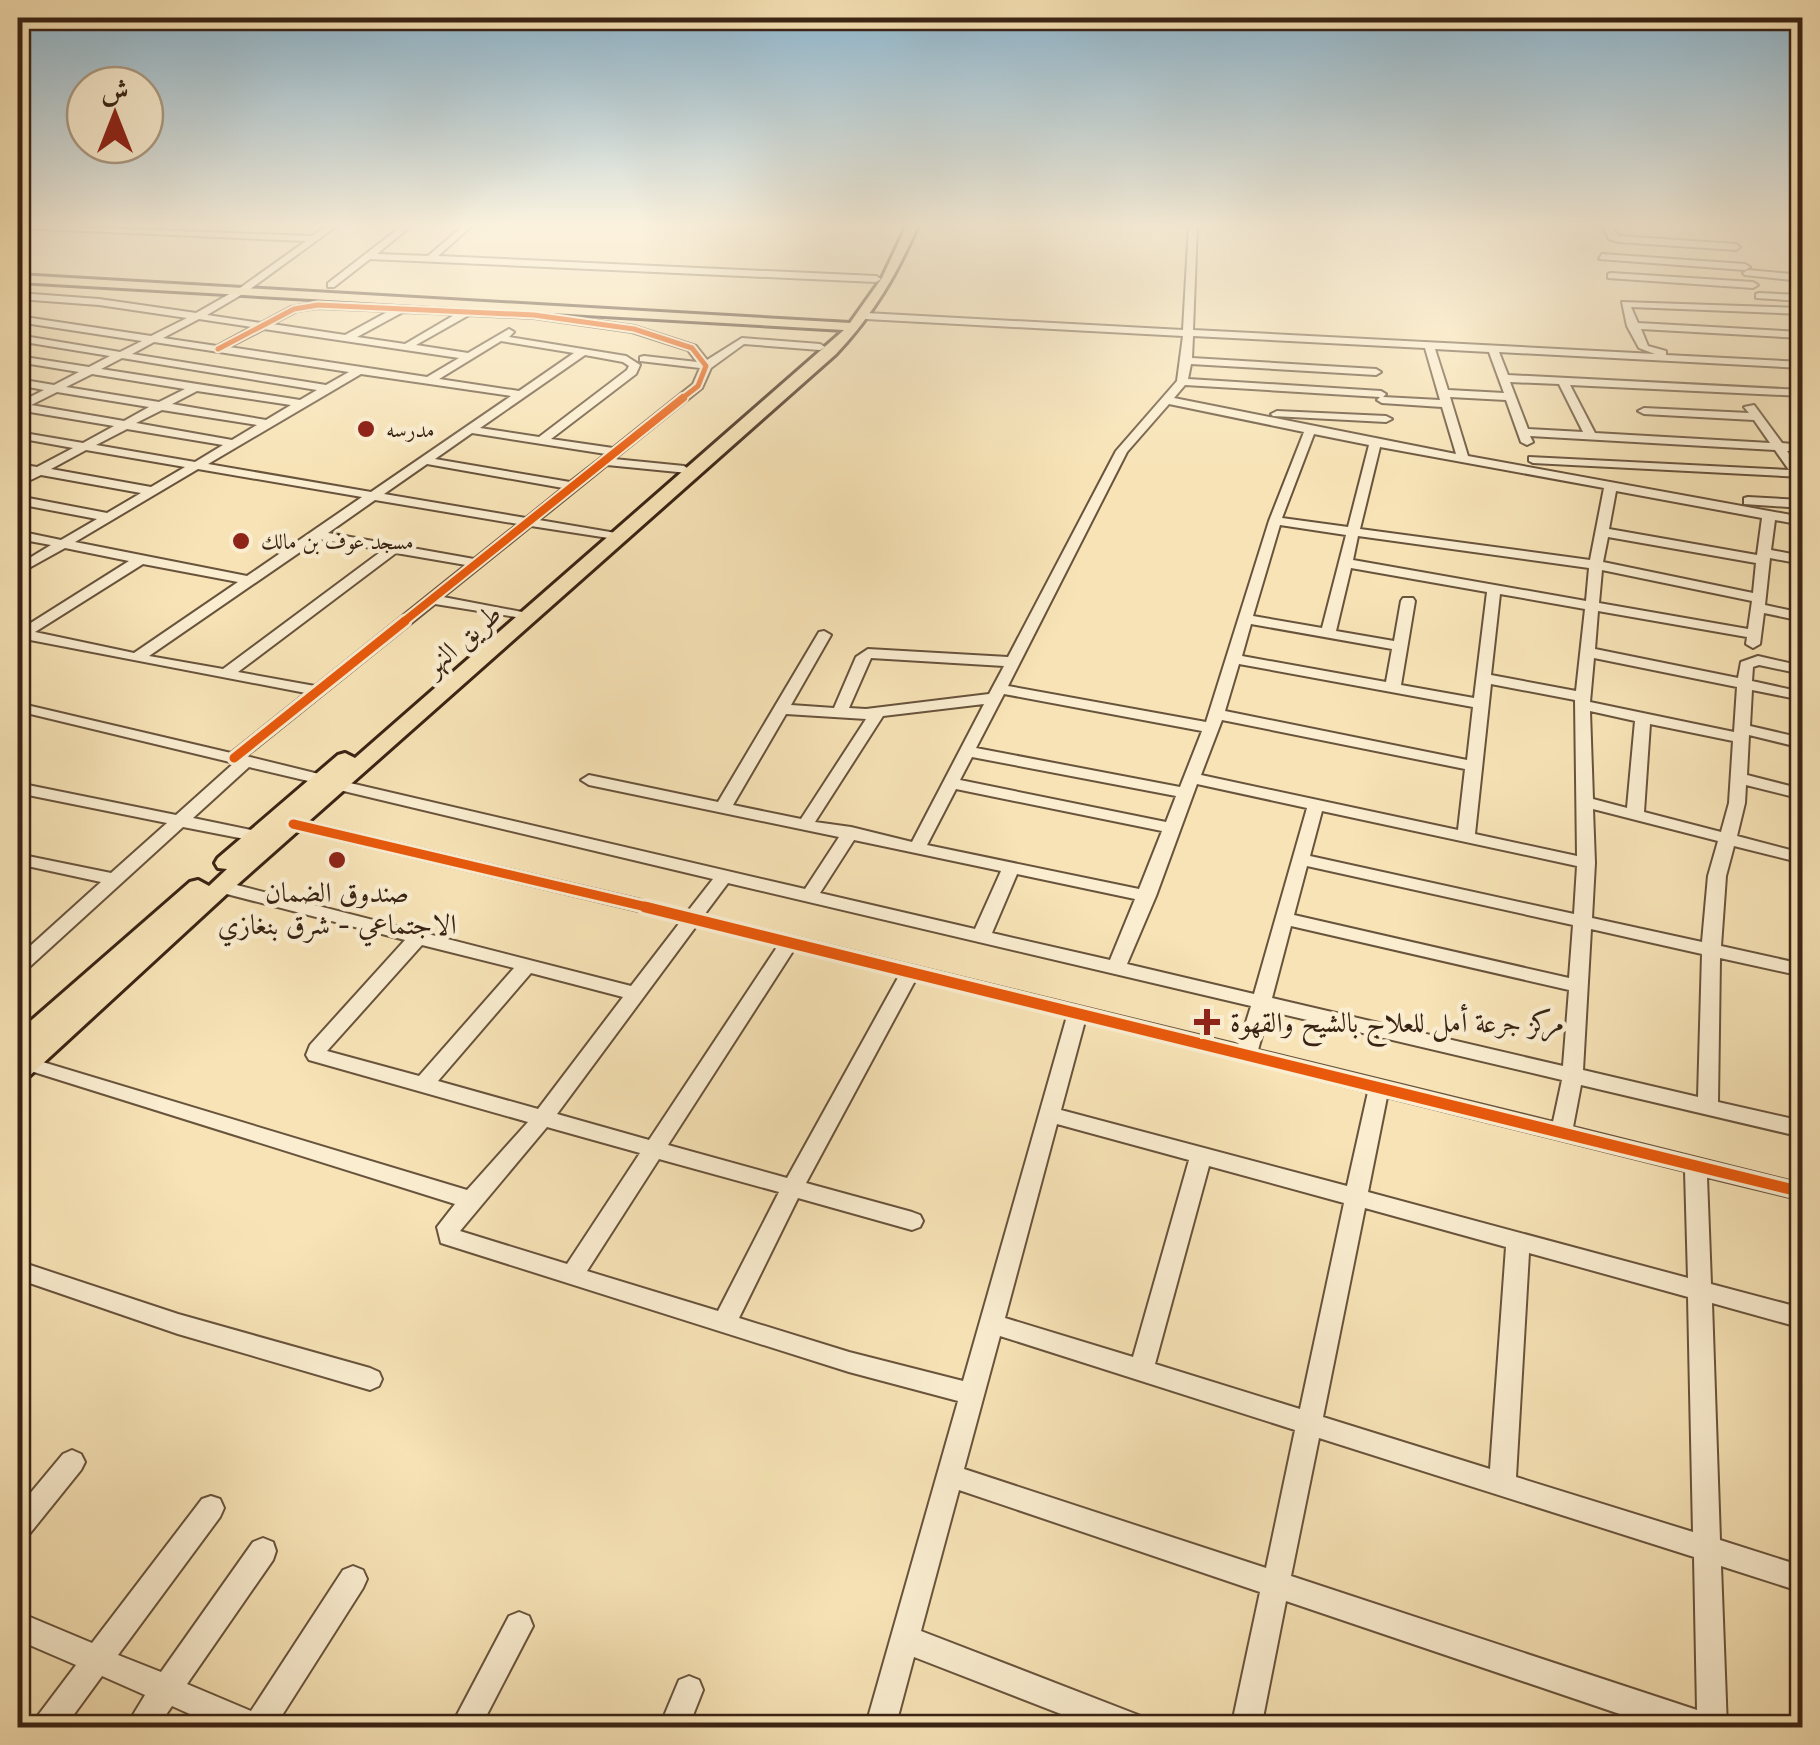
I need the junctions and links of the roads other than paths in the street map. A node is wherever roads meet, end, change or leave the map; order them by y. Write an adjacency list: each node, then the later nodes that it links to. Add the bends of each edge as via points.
1 (108, 306): 18 (street)
2 (215, 306): 18 (street)
3 (299, 306): 22 (street)
4 (400, 306): 28 (street)
5 (420, 306): 17 (street)
6 (451, 306): 15 (main road)
7 (859, 306): 23 (main road, طريق النهر)
8 (873, 306): 19 (main road, طريق النهر)
9 (1188, 306): 25 (street)
10 (1626, 306): 24 (street)
11 (1698, 306): 13 (street)
12 (1764, 306): 14 (street)
13 (1745, 308): 14 (street); 26 (street)
14 (1766, 310): 16 (street)
15 (540, 311): 17 (street); 23 (main road); 29 (street); 38 (street, via 648,332)
16 (1802, 312)
17 (465, 313): 35 (street)
18 (198, 316): 22 (street); 30 (street)
19 (866, 316): 25 (street); 151 (main road, طريق النهر)
20 (18, 318): 21 (street)
21 (59, 325): 30 (street); 31 (street)
22 (261, 326): 28 (street); 37 (street)
23 (847, 326): 36 (main road, طريق النهر)
24 (1632, 326): 26 (street); 44 (street, via 1651,352)
25 (1186, 333): 33 (street); 47 (street)
26 (1763, 333): 27 (street); 44 (street)
27 (1802, 335)
28 (346, 338): 35 (street)
29 (499, 338): 39 (street); 43 (street)
30 (156, 340): 37 (street); 42 (street)
31 (20, 341): 42 (street)
32 (738, 342): 36 (street); 38 (street); 49 (street)
33 (1370, 342): 34 (street); 54 (street)
34 (1428, 346): 40 (street); 70 (street)
35 (406, 347): 43 (street)
36 (820, 347): 101 (main road, طريق النهر)
37 (218, 349): 41 (street)
38 (693, 349): 46 (street); 49 (street)
39 (583, 352): 46 (street); 67 (street)
40 (1494, 352): 48 (street); 55 (street)
41 (258, 355): 52 (street); 53 (street)
42 (123, 356): 51 (street); 52 (street)
43 (469, 356): 57 (street)
44 (1781, 359): 50 (street)
45 (18, 360): 51 (street)
46 (638, 360): 49 (street); 86 (street, via 632,372)
47 (1187, 361): 54 (street); 59 (street)
48 (1670, 361): 50 (street); 62 (street)
49 (706, 366): 94 (street, via 698,386)
50 (1802, 366)
51 (92, 370): 61 (street); 63 (street)
52 (225, 372): 61 (street); 64 (street)
53 (358, 372): 57 (street); 64 (street)
54 (1376, 372): 68 (street)
55 (1504, 378): 56 (street); 69 (street)
56 (1562, 380): 60 (street); 85 (street)
57 (428, 381): 67 (street)
58 (18, 382): 63 (street)
59 (1182, 382): 68 (street); 71 (street)
60 (1630, 384): 62 (street); 75 (street)
61 (196, 387): 72 (street); 74 (street)
62 (1686, 387): 65 (street)
63 (55, 388): 73 (street); 74 (street)
64 (328, 390): 72 (street)
65 (1739, 390): 66 (street); 77 (street)
66 (1802, 393)
67 (519, 394): 81 (street)
68 (1381, 397): 70 (street); 78 (street)
69 (1510, 397): 70 (street); 83 (street)
70 (1444, 398): 95 (street)
71 (1166, 400): 76 (street); 150 (street, via 1122,451)
72 (304, 404): 80 (street)
73 (18, 406): 79 (street)
74 (161, 406): 79 (street); 80 (street)
75 (1644, 410): 77 (street); 87 (street)
76 (1221, 412): 78 (street); 82 (street)
77 (1757, 417): 92 (street)
78 (1386, 419): 91 (street)
79 (128, 424): 89 (street); 90 (street)
80 (268, 424): 89 (street)
81 (467, 429): 86 (street); 97 (street)
82 (1310, 430): 88 (street); 115 (street)
83 (1524, 432): 85 (street); 96 (street)
84 (18, 435): 90 (street)
85 (1591, 436): 87 (street)
86 (542, 440): 94 (street)
87 (1659, 440): 92 (street)
88 (1375, 443): 91 (street); 119 (street)
89 (234, 444): 99 (street)
90 (85, 446): 99 (street); 102 (street)
91 (1392, 446): 95 (street)
92 (1777, 447): 93 (street); 104 (street)
93 (1802, 448)
94 (613, 452): 98 (street)
95 (1463, 459): 103 (street)
96 (1533, 459): 103 (street); 104 (street)
97 (422, 460): 106 (street); 109 (street)
98 (602, 461): 101 (street); 106 (street)
99 (196, 466): 108 (street); 109 (street)
100 (18, 467): 102 (street)
101 (684, 470): 122 (main road, طريق النهر)
102 (38, 471): 105 (street); 108 (street)
103 (1538, 473): 107 (street)
104 (1800, 474)
105 (18, 482)
106 (572, 486): 117 (street)
107 (1611, 486): 111 (street); 118 (street)
108 (151, 492): 114 (street)
109 (368, 496): 117 (street); 121 (street)
110 (18, 500): 114 (street)
111 (1708, 504): 112 (street); 113 (street)
112 (1802, 504)
113 (1769, 515): 116 (street); 125 (street)
114 (109, 516): 123 (street)
115 (1274, 521): 119 (street); 140 (street)
116 (1802, 521)
117 (525, 523): 122 (street); 128 (street)
118 (1604, 532): 125 (street); 130 (street)
119 (1351, 533): 129 (street); 130 (street)
120 (18, 534): 123 (street)
121 (314, 534): 124 (street); 132 (street)
122 (610, 536): 138 (main road, طريق النهر)
123 (64, 543): 126 (street); 131 (street)
124 (394, 548): 128 (street); 153 (street)
125 (1764, 557): 127 (street); 136 (street)
126 (141, 559): 132 (street); 144 (street)
127 (1802, 560)
128 (474, 563): 134 (street)
129 (1345, 563): 133 (street); 141 (street)
130 (1596, 565): 136 (street); 137 (street)
131 (18, 570)
132 (247, 580): 147 (street)
133 (1494, 587): 137 (street); 154 (street)
134 (430, 599): 138 (street); 157 (street)
135 (1408, 600): 145 (street)
136 (1758, 603): 139 (street); 143 (street)
137 (1594, 604): 143 (street); 146 (street)
138 (518, 615): 151 (main road, طريق النهر)
139 (1802, 617)
140 (1245, 619): 141 (street); 148 (street)
141 (1328, 633): 145 (street)
142 (824, 634): 163 (street)
143 (1755, 634): 149 (street)
144 (20, 636): 147 (street)
145 (1399, 646): 156 (street)
146 (1587, 652): 155 (street); 160 (street)
147 (136, 658): 153 (street)
148 (1235, 659): 156 (street); 167 (street)
149 (1752, 660): 152 (street); 155 (street)
150 (1014, 662): 158 (street); 164 (street, via 868,653)
151 (461, 669): 175 (main road, طريق النهر)
152 (1802, 670)
153 (225, 675): 157 (street)
154 (1484, 678): 160 (street); 161 (street)
155 (1744, 684): 159 (street); 168 (street)
156 (1393, 688): 161 (street)
157 (319, 692): 171 (street)
158 (997, 694): 165 (street); 167 (street); 170 (street)
159 (1802, 696)
160 (1583, 701): 166 (street); 180 (street)
161 (1482, 704): 172 (street)
162 (18, 706): 171 (street)
163 (780, 710): 164 (street); 182 (street)
164 (840, 714): 165 (street)
165 (876, 714): 185 (street)
166 (1642, 717): 168 (street); 183 (street)
167 (1214, 721): 172 (street); 177 (street)
168 (1740, 732): 169 (street); 173 (street)
169 (1802, 743)
170 (967, 751): 176 (street); 177 (street)
171 (240, 759): 175 (street); 184 (street)
172 (1474, 766): 190 (street)
173 (1738, 778): 179 (street); 191 (street)
174 (589, 780): 182 (street)
175 (329, 782): 186 (main road, طريق النهر); 189 (main road, طريق النهر); 198 (street)
176 (950, 783): 187 (street); 192 (street)
177 (1187, 785): 181 (street); 187 (street)
178 (18, 788): 184 (street)
179 (1802, 794)
180 (1586, 802): 183 (street); 196 (street)
181 (1316, 804): 190 (street); 195 (street)
182 (724, 806): 185 (street)
183 (1635, 815): 191 (street)
184 (183, 821): 189 (street); 199 (street)
185 (806, 822): 188 (street)
186 (293, 824): 200 (main road, طريق النهر); 203 (street)
187 (1171, 828): 202 (street)
188 (851, 832): 192 (street); 201 (street)
189 (255, 836): 219 (main road, طريق النهر)
190 (1466, 836): 196 (street)
191 (1727, 840): 193 (street); 209 (street)
192 (918, 846): 197 (street)
193 (1802, 858)
194 (18, 859): 199 (street)
195 (1302, 860): 204 (street); 205 (street)
196 (1586, 863): 205 (street)
197 (1012, 866): 202 (street); 207 (street)
198 (724, 876): 201 (street); 203 (street)
199 (117, 880): 211 (street)
200 (220, 887): 206 (street); 219 (main road, طريق النهر)
201 (809, 896): 207 (street)
202 (1147, 896): 212 (street)
203 (692, 918): 208 (street); 216 (street)
204 (1286, 919): 215 (street); 217 (street)
205 (1582, 920): 209 (street); 215 (street)
206 (419, 936): 210 (street); 222 (street, via 316,1053)
207 (981, 936): 212 (street)
208 (790, 942): 214 (street); 229 (street)
209 (1711, 950): 213 (street); 224 (street)
210 (528, 965): 216 (street); 222 (street)
211 (18, 968)
212 (1116, 968): 217 (street)
213 (1802, 970)
214 (912, 971): 218 (street); 232 (street)
215 (1578, 986): 221 (street)
216 (637, 994): 226 (street)
217 (1263, 1002): 220 (street); 221 (street)
218 (1077, 1014): 220 (street); 225 (street)
219 (29, 1051): 235 (street)
220 (1248, 1054): 223 (street)
221 (1573, 1074): 224 (street); 228 (street)
222 (423, 1086): 226 (street)
223 (1379, 1087): 228 (street); 234 (street)
224 (1708, 1107): 227 (street)
225 (1048, 1114): 230 (street); 243 (street)
226 (542, 1119): 229 (street); 235 (street)
227 (1802, 1129)
228 (1562, 1132): 231 (street)
229 (656, 1150): 232 (street); 239 (street)
230 (1201, 1157): 234 (street); 244 (street)
231 (1696, 1168): 233 (street); 240 (street)
232 (792, 1188): 236 (street); 242 (street)
233 (1802, 1192)
234 (1354, 1199): 237 (street); 247 (street)
235 (470, 1200): 239 (street, via 448,1227 449,1237)
236 (912, 1221)
237 (1518, 1242): 240 (street); 250 (street)
238 (18, 1270): 245 (street)
239 (572, 1276): 242 (street)
240 (1701, 1291): 241 (street); 254 (street)
241 (1802, 1318)
242 (724, 1323): 246 (street)
243 (994, 1324): 244 (street); 246 (street)
244 (1141, 1372): 247 (street)
245 (370, 1379)
246 (972, 1394): 249 (street)
247 (1310, 1426): 250 (street); 257 (street)
248 (72, 1462): 252 (street)
249 (951, 1476): 257 (street); 260 (street)
250 (1502, 1486): 254 (street)
251 (211, 1508): 261 (street)
252 (18, 1528)
253 (263, 1551): 262 (street)
254 (1709, 1551): 255 (street); 271 (street)
255 (1802, 1579)
256 (353, 1580): 262 (street, via 257,1728)
257 (1276, 1583): 270 (street); 271 (street)
258 (18, 1626): 261 (street)
259 (519, 1626): 266 (street)
260 (907, 1640): 268 (street); 269 (street)
261 (97, 1660): 262 (street); 264 (street)
262 (166, 1689): 265 (street)
263 (689, 1690): 267 (street)
264 (46, 1728)
265 (138, 1728)
266 (464, 1728)
267 (672, 1728)
268 (880, 1728)
269 (1136, 1728)
270 (1246, 1728)
271 (1709, 1728)

